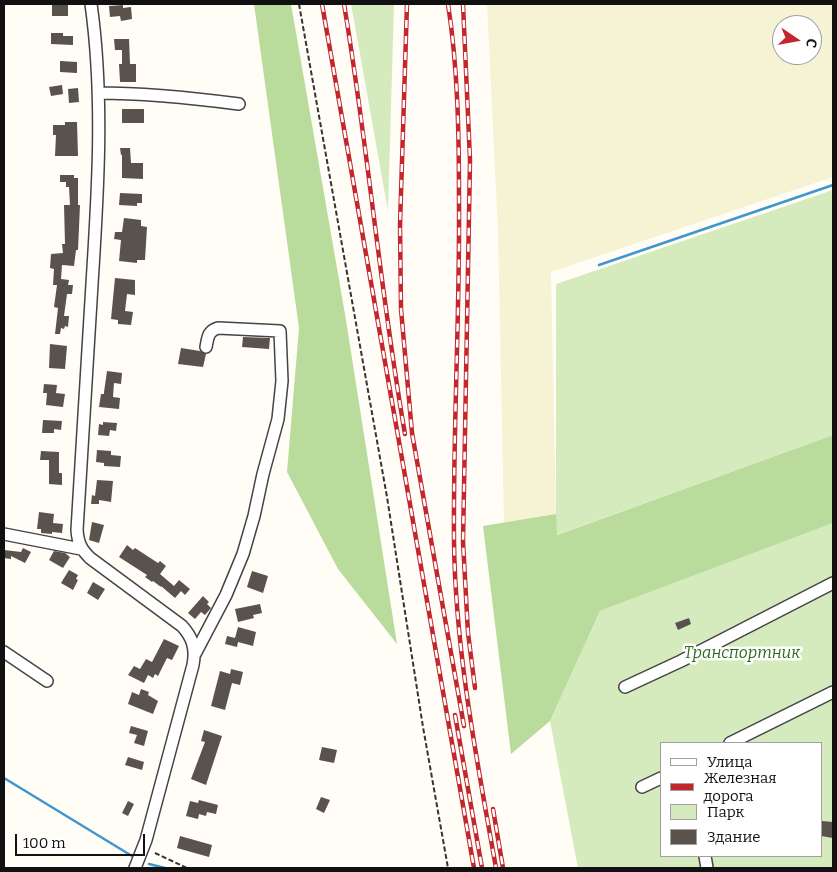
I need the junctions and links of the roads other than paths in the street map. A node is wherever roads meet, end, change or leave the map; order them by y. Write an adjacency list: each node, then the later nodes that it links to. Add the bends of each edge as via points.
1 (91, 4): 2 (street)
2 (98, 93): 3 (street, via 172,96); 6 (street, via 98,199 77,530)
3 (239, 104)
4 (206, 347): 9 (street, via 208,334 218,328 280,331 282,381 278,419 243,554 226,596)
5 (4, 534): 6 (street)
6 (81, 549): 9 (street, via 182,626 189,633)
7 (833, 583): 11 (street)
8 (4, 652): 10 (street)
9 (195, 654): 16 (street, via 146,840)
10 (47, 681)
11 (625, 687)
12 (833, 692): 13 (street)
13 (732, 742)
14 (660, 778): 15 (street)
15 (642, 787)
16 (135, 868)

